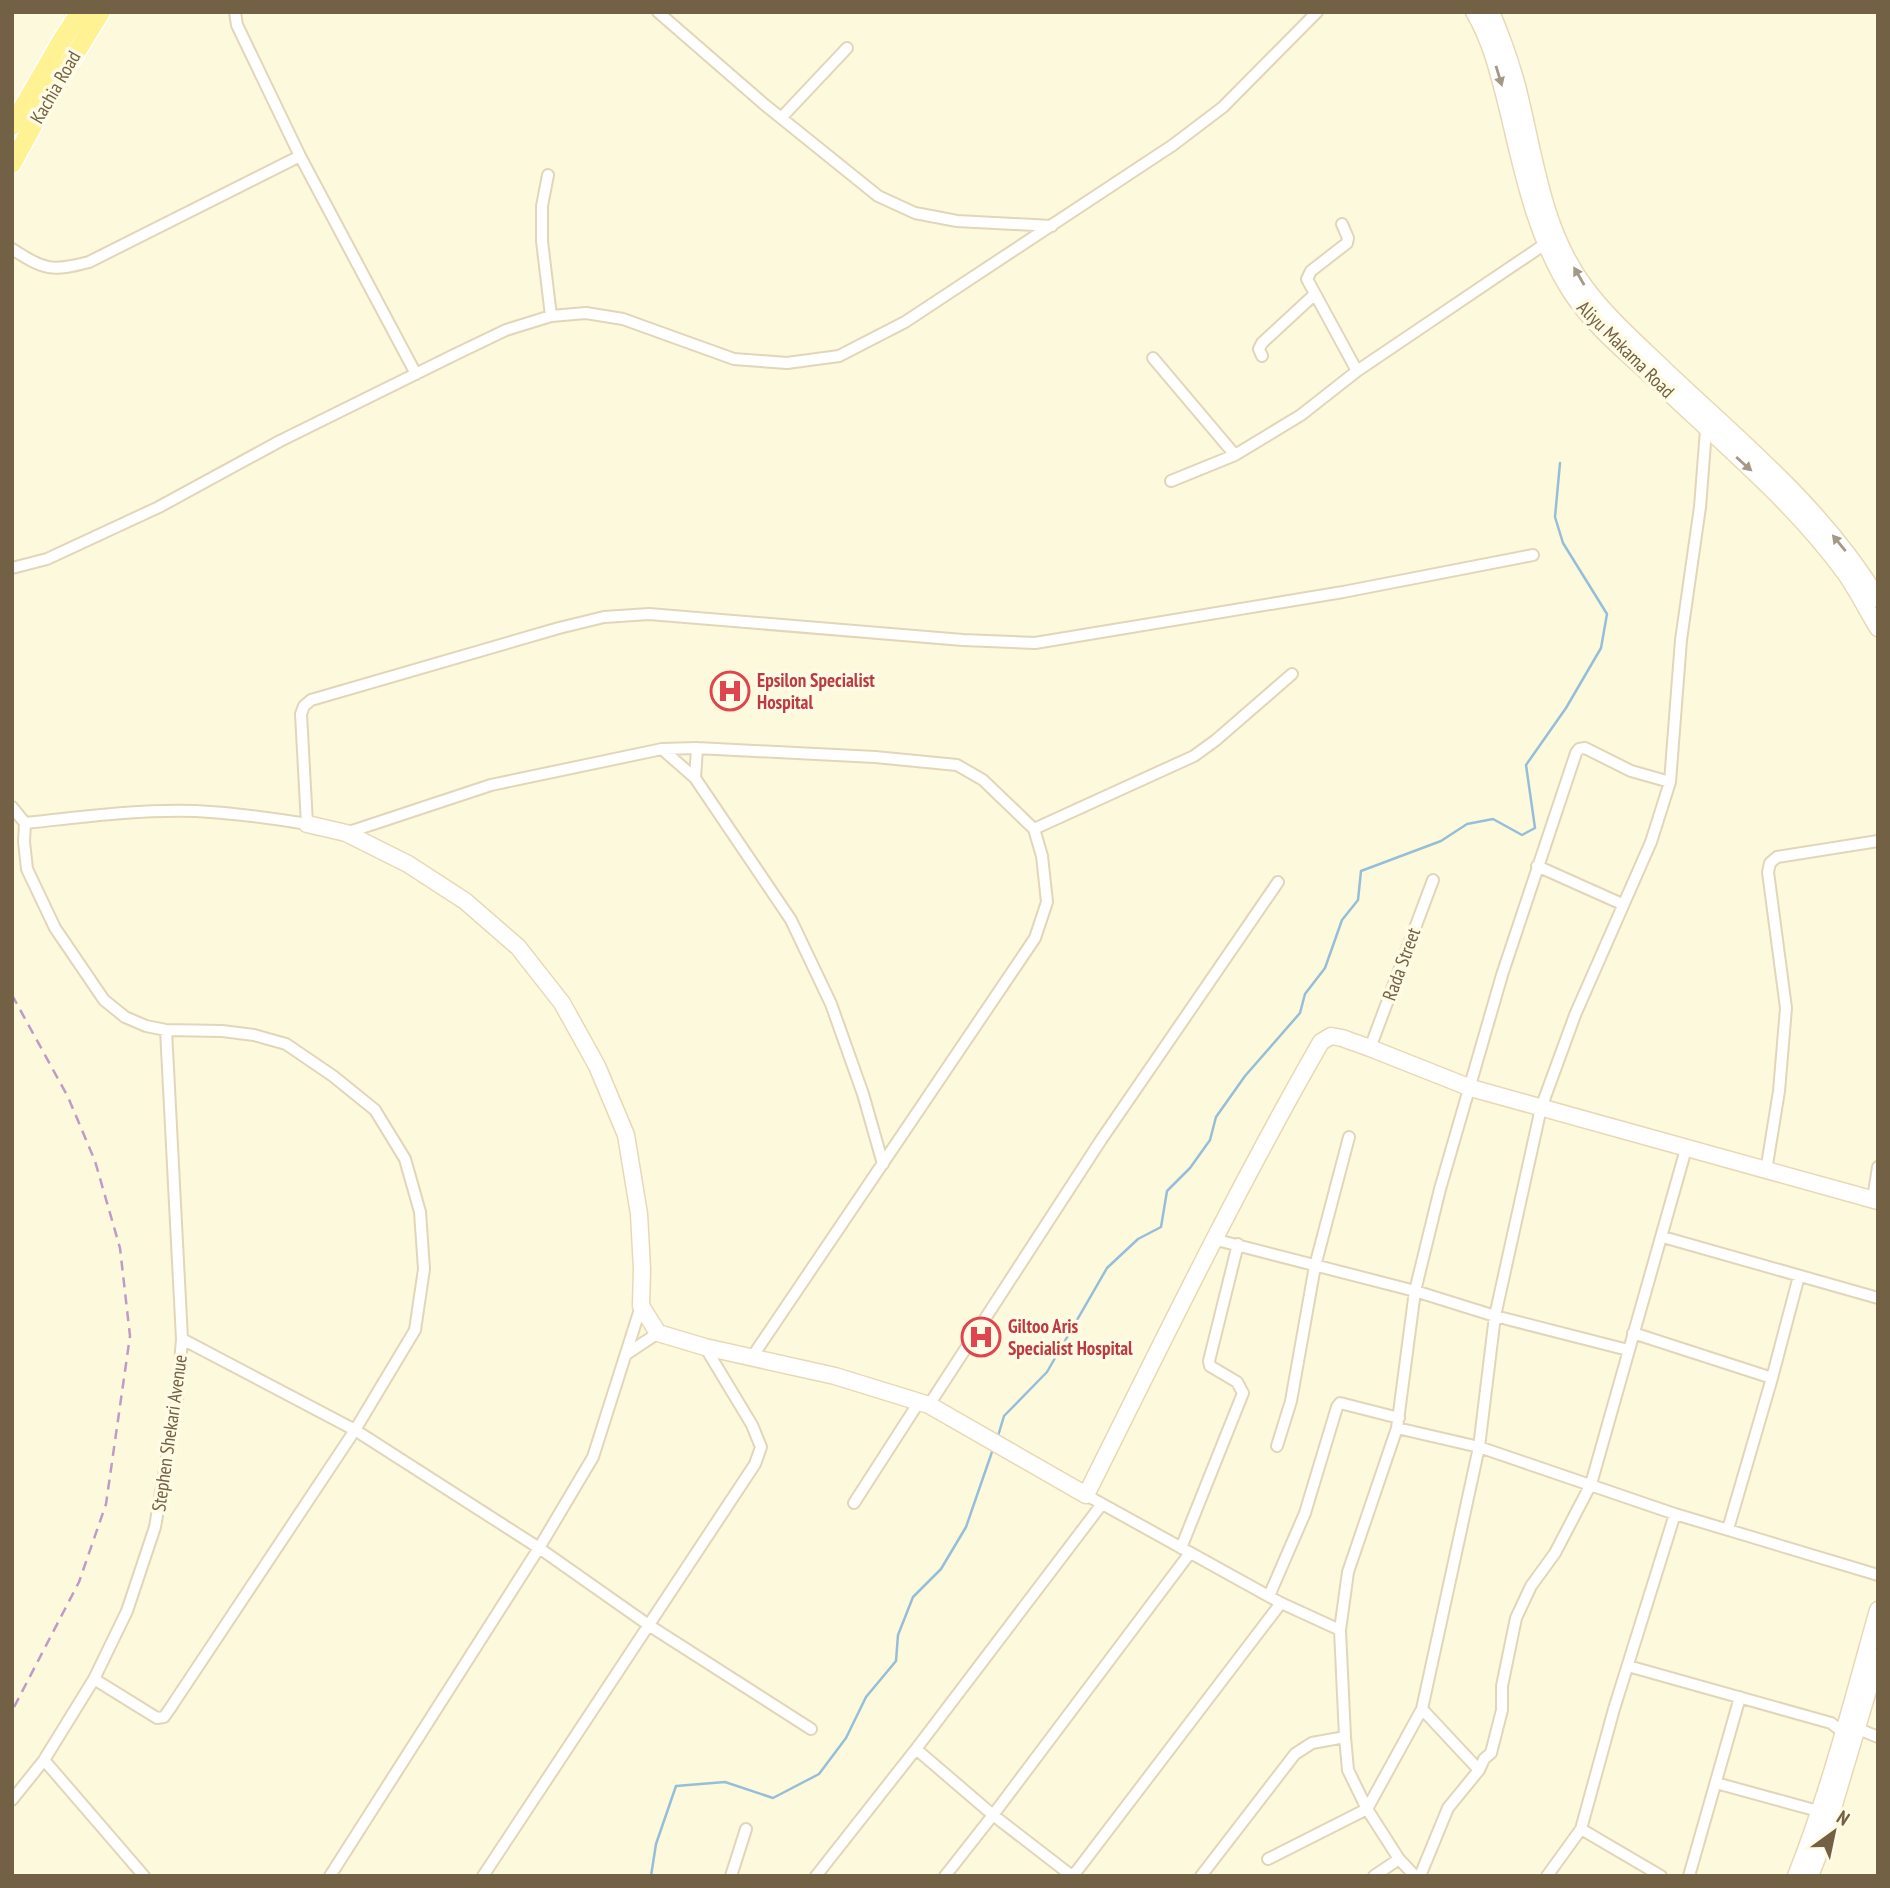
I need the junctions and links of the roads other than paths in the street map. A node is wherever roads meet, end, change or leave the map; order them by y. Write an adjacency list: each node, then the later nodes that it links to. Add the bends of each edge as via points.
1 (80, 12): 11 (main road, Kachia Road)
2 (101, 12): 13 (main road, Kachia Road)
3 (235, 12): 12 (street, via 237,25)
4 (658, 12): 10 (street)
5 (1317, 12): 16 (street, via 1223,107)
6 (1474, 12): 9 (street, Aliyu Makama Road, one-way to 9)
7 (1490, 12): 9 (street, Aliyu Makama Road, via 1503,40)
8 (847, 48): 10 (street)
9 (1514, 105): 17 (street, Aliyu Makama Road, via 1536,220); 25 (street, Aliyu Makama Road, one-way to 9, via 1583,285 1557,237)
10 (781, 118): 16 (street, via 878,196 915,213 957,221)
11 (12, 126)
12 (300, 156): 18 (street, via 89,262 48,268); 24 (street)
13 (12, 164)
14 (548, 175): 20 (street, via 542,241)
15 (1342, 224): 19 (street, via 1348,238 1345,246 1307,275)
16 (1052, 226): 20 (street, via 905,322 839,356 787,363 734,359 623,319 586,313)
17 (1545, 243): 23 (street); 25 (street, Aliyu Makama Road, via 1572,293 1602,330)
18 (12, 249)
19 (1315, 294): 21 (street, via 1262,342); 23 (street)
20 (551, 316): 24 (street, via 506,330)
21 (1262, 356)
22 (1153, 358): 27 (street)
23 (1357, 371): 27 (street, via 1301,415)
24 (416, 374): 30 (street, via 159,507 47,559)
25 (1676, 390): 26 (street, Aliyu Makama Road); 31 (street, Aliyu Makama Road, one-way to 25, via 1858,566 1784,480)
26 (1706, 429): 32 (street, Aliyu Makama Road, one-way to 32, via 1811,532 1846,574); 37 (street)
27 (1235, 455): 28 (street)
28 (1171, 481)
29 (1533, 555): 40 (street, via 1034,643 649,614 604,617 311,700 301,714)
30 (12, 568)
31 (1878, 599)
32 (1878, 628)
33 (1292, 674): 41 (street, via 1194,756)
34 (697, 748): 35 (street); 36 (street); 41 (street, via 957,765 983,780)
35 (662, 749): 36 (street); 42 (street, via 491,785)
36 (695, 778): 54 (street, via 791,920 831,1004)
37 (1670, 782): 44 (street, via 1579,749); 47 (street, via 1651,842)
38 (12, 807): 39 (street)
39 (24, 823): 40 (street, via 195,811); 48 (street, via 27,869 55,928 104,1000 125,1017)
40 (307, 824): 42 (street)
41 (1034, 829): 54 (street, via 1047,902 1035,937)
42 (346, 833): 65 (street, via 408,864 465,901 518,947 562,1003 597,1066 626,1135 639,1214)
43 (1878, 841): 56 (street, via 1777,857 1770,863 1786,1008)
44 (1538, 866): 47 (street); 50 (street)
45 (1433, 880): 49 (street, Rada Street)
46 (1278, 882): 77 (street)
47 (1622, 904): 51 (street)
48 (166, 1030): 69 (street, Stephen Shekari Avenue); 79 (street, via 222,1031 286,1044 375,1110 405,1159 420,1212 424,1269 415,1330)
49 (1370, 1048): 50 (street); 59 (street, via 1331,1036 1321,1042)
50 (1471, 1088): 51 (street); 63 (street)
51 (1541, 1108): 53 (street); 66 (street)
52 (1349, 1137): 61 (street)
53 (1686, 1149): 56 (street); 58 (street)
54 (883, 1164): 74 (street)
55 (1878, 1167): 57 (street)
56 (1766, 1171): 57 (street)
57 (1875, 1200)
58 (1662, 1237): 62 (street); 67 (street)
59 (1213, 1239): 60 (street); 83 (street)
60 (1238, 1244): 61 (street); 89 (street, via 1209,1361 1237,1382 1243,1393)
61 (1315, 1266): 63 (street); 80 (street, via 1291,1401)
62 (1799, 1276): 64 (street); 75 (street)
63 (1415, 1291): 66 (street); 78 (street)
64 (1878, 1298)
65 (641, 1306): 68 (street); 73 (street)
66 (1495, 1316): 71 (street); 81 (street)
67 (1633, 1332): 71 (street); 75 (street)
68 (658, 1333): 70 (street); 73 (street)
69 (182, 1339): 79 (street); 98 (street, Stephen Shekari Avenue, via 177,1400 155,1527 127,1611)
70 (705, 1347): 72 (street); 76 (street)
71 (1628, 1350): 82 (street)
72 (729, 1352): 74 (street); 76 (street)
73 (628, 1353): 88 (street, via 593,1457)
74 (752, 1357): 77 (street, via 835,1376)
75 (1772, 1378): 87 (street)
76 (725, 1381): 94 (street, via 761,1447 755,1464)
77 (924, 1404): 83 (street); 84 (street)
78 (1398, 1423): 81 (street); 91 (street, via 1340,1404 1337,1407 1305,1513); 95 (street, via 1349,1572)
79 (355, 1430): 88 (street); 98 (street, via 164,1717 157,1718)
80 (1277, 1446)
81 (1479, 1447): 82 (street); 100 (street)
82 (1591, 1484): 86 (street); 107 (street, via 1516,1618 1495,1740)
83 (1086, 1495): 85 (street)
84 (854, 1503)
85 (1102, 1504): 89 (street); 105 (street)
86 (1675, 1514): 87 (street); 97 (street)
87 (1728, 1529): 90 (street)
88 (539, 1548): 94 (street); 118 (street)
89 (1186, 1551): 91 (street); 112 (street)
90 (1878, 1575)
91 (1269, 1596): 92 (street)
92 (1281, 1604): 95 (street); 123 (street)
93 (1878, 1610): 102 (street)
94 (650, 1626): 101 (street); 119 (street)
95 (1340, 1630): 103 (street)
96 (1878, 1657): 102 (street)
97 (1628, 1666): 99 (street); 114 (street)
98 (94, 1679): 106 (street, Stephen Shekari Avenue)
99 (1740, 1697): 102 (street); 108 (street)
100 (1422, 1709): 107 (street); 110 (street)
101 (811, 1729)
102 (1850, 1730): 104 (street); 111 (street); 131 (street)
103 (1345, 1737): 110 (street, via 1348,1770); 124 (street, via 1312,1743 1295,1754)
104 (1878, 1737)
105 (916, 1749): 112 (street); 121 (street)
106 (44, 1760): 109 (street, Stephen Shekari Avenue); 117 (street)
107 (1479, 1770): 126 (street, via 1448,1808)
108 (1716, 1783): 111 (street); 129 (street)
109 (12, 1800)
110 (1367, 1810): 115 (street); 116 (street)
111 (1818, 1811): 130 (street)
112 (993, 1815): 122 (street); 123 (street)
113 (746, 1829): 120 (street)
114 (1581, 1829): 127 (street); 128 (street)
115 (1399, 1858): 125 (street); 126 (street)
116 (1268, 1859)
117 (144, 1876)
118 (330, 1876)
119 (482, 1876)
120 (731, 1876)
121 (816, 1876)
122 (945, 1876)
123 (1073, 1876)
124 (1201, 1876)
125 (1374, 1876)
126 (1417, 1876)
127 (1547, 1876)
128 (1661, 1876)
129 (1689, 1876)
130 (1796, 1876)
131 (1810, 1876)

